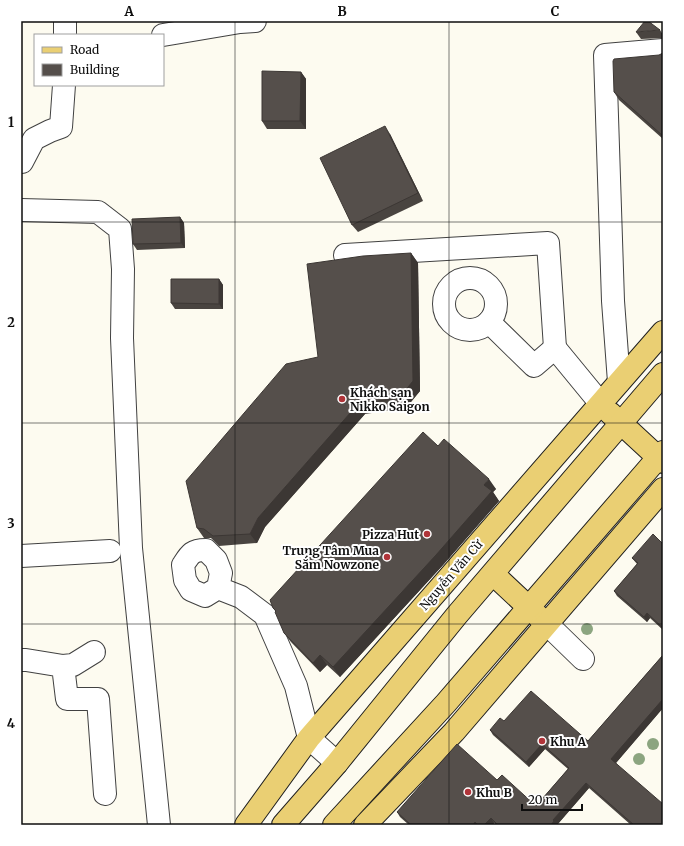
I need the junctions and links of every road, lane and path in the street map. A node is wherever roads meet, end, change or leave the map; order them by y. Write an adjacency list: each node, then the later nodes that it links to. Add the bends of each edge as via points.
1 (65, 21): 3 (street)
2 (245, 21): 4 (street)
3 (65, 34)
4 (164, 35)
5 (663, 50): 14 (street, via 605,55 613,301)
6 (64, 86): 7 (street, via 61,127 34,139)
7 (21, 162)
8 (21, 210): 34 (street, via 98,212 120,229 131,548)
9 (345, 255): 12 (street, via 548,243)
10 (489, 322): 12 (street, via 534,366)
11 (663, 332): 14 (main road, Nguyễn Văn Cừ)
12 (555, 348): 15 (street)
13 (663, 374): 16 (main road)
14 (620, 382): 15 (main road, Nguyễn Văn Cừ)
15 (601, 404): 16 (main road); 23 (main road, Nguyễn Văn Cừ)
16 (621, 423): 17 (main road); 21 (main road)
17 (661, 457): 24 (main road)
18 (663, 489): 26 (main road)
19 (110, 551): 20 (street)
20 (21, 556)
21 (493, 574): 24 (main road); 25 (main road)
22 (218, 588): 31 (street, via 241,596 265,615 296,686)
23 (434, 594): 25 (main road); 31 (main road, Nguyễn Văn Cừ)
24 (529, 608): 26 (main road); 37 (main road)
25 (457, 615): 32 (main road)
26 (547, 624): 28 (street); 38 (main road, via 454,732)
27 (94, 652): 30 (street, via 73,665)
28 (583, 659)
29 (21, 660): 30 (street)
30 (62, 666): 33 (street, via 67,699 98,699)
31 (309, 738): 32 (street); 35 (main road, Nguyễn Văn Cừ)
32 (337, 763): 36 (main road)
33 (105, 794)
34 (159, 825)
35 (246, 825)
36 (283, 825)
37 (334, 825)
38 (365, 825)

